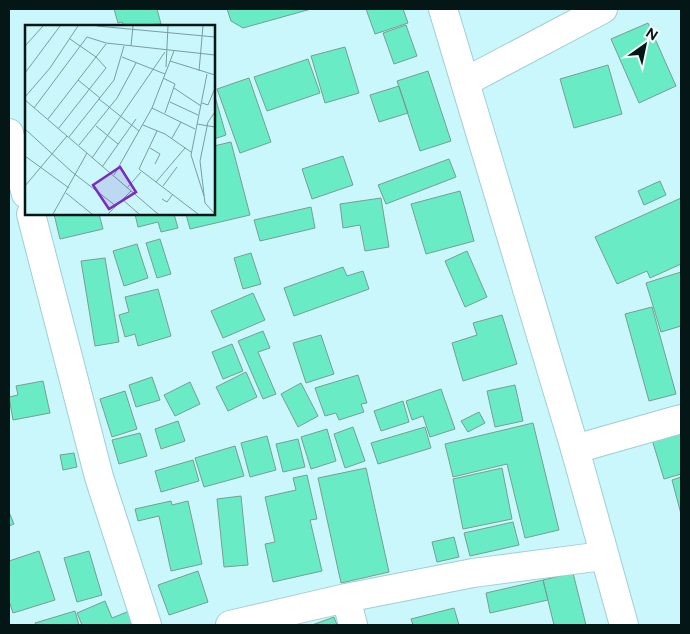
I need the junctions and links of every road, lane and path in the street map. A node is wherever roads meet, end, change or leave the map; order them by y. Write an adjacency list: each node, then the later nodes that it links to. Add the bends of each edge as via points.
1 (443, 9): 3 (main road)
2 (603, 9): 3 (main road)
3 (465, 82): 8 (main road)
4 (9, 133): 5 (main road)
5 (25, 190)
6 (31, 215): 11 (main road, via 99,477)
7 (681, 419): 8 (main road)
8 (574, 449): 9 (main road)
9 (603, 556): 10 (main road, via 473,574); 14 (main road)
10 (346, 598): 12 (main road); 13 (main road)
11 (147, 625)
12 (230, 625)
13 (353, 625)
14 (624, 625)

